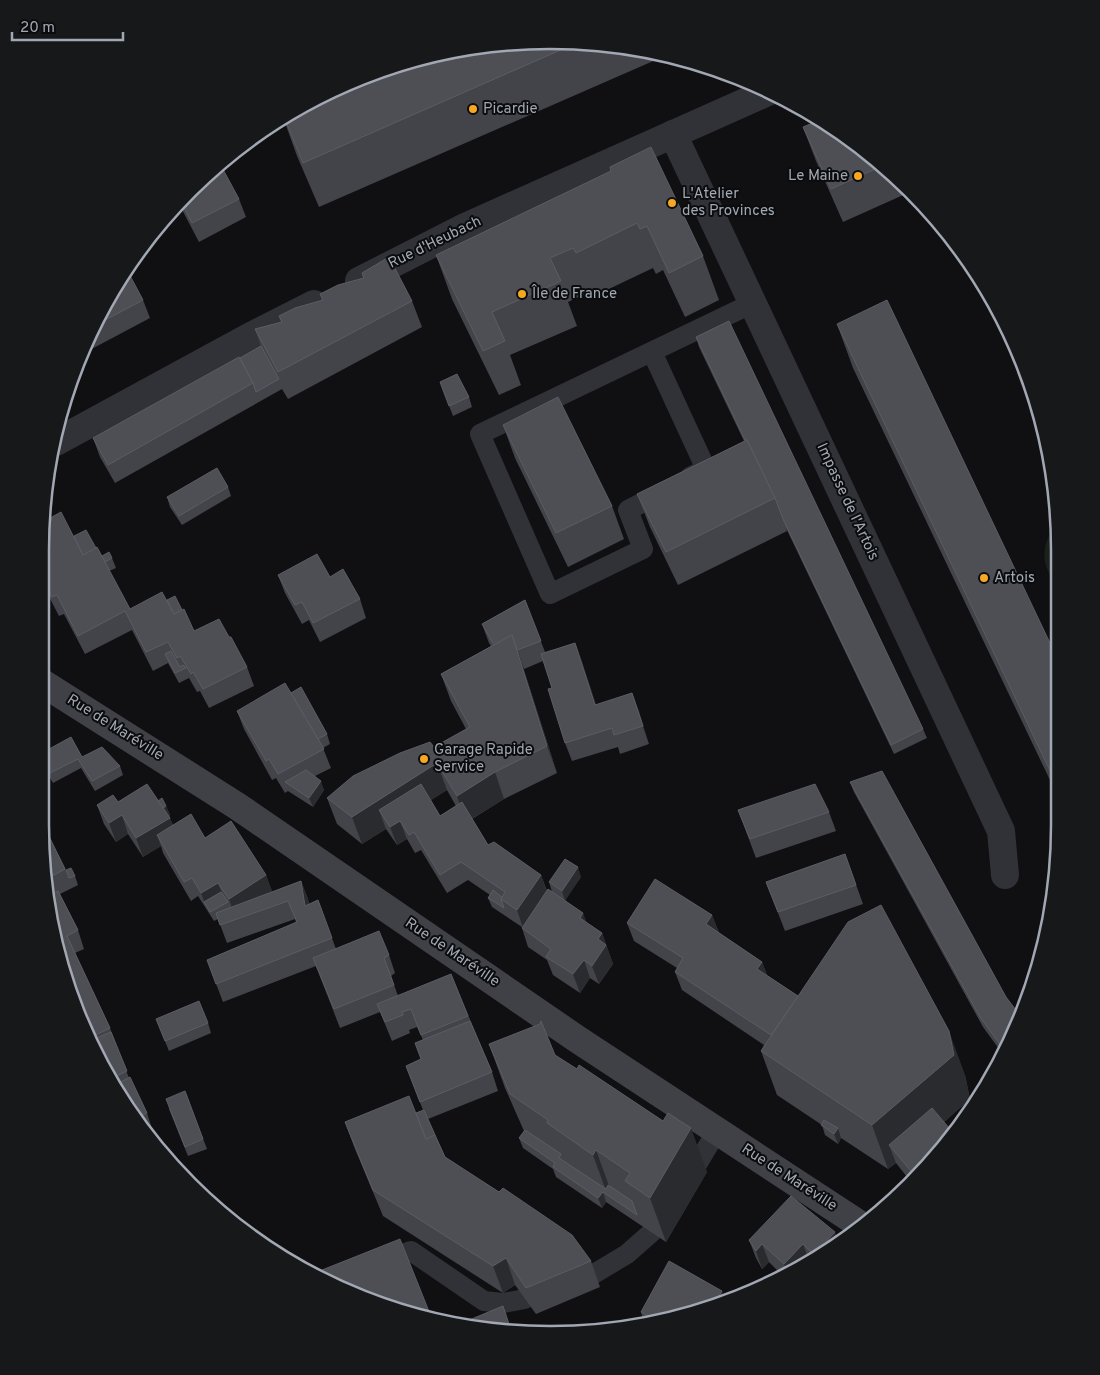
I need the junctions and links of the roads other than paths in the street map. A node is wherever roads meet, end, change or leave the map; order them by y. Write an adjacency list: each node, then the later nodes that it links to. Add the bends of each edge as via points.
1 (761, 95): 2 (street, Rue d'Heubach)
2 (673, 134): 3 (street, Impasse de l'Artois); 5 (street, Rue d'Heubach, via 465,227 249,337)
3 (753, 303): 4 (lane); 7 (street, Impasse de l'Artois, via 1001,830)
4 (652, 352): 4 (lane, via 480,434 550,594 643,549 628,510 706,469)
5 (61, 439)
6 (49, 688): 8 (main road, Rue de Maréville, via 237,806)
7 (1005, 875)
8 (717, 1131): 9 (lane); 10 (main road, Rue de Maréville)
9 (696, 1166)
10 (856, 1222)
11 (652, 1232): 13 (lane, via 627,1254)
12 (366, 1267): 14 (lane, via 411,1251 484,1301 503,1303)
13 (592, 1275)
14 (526, 1299)

